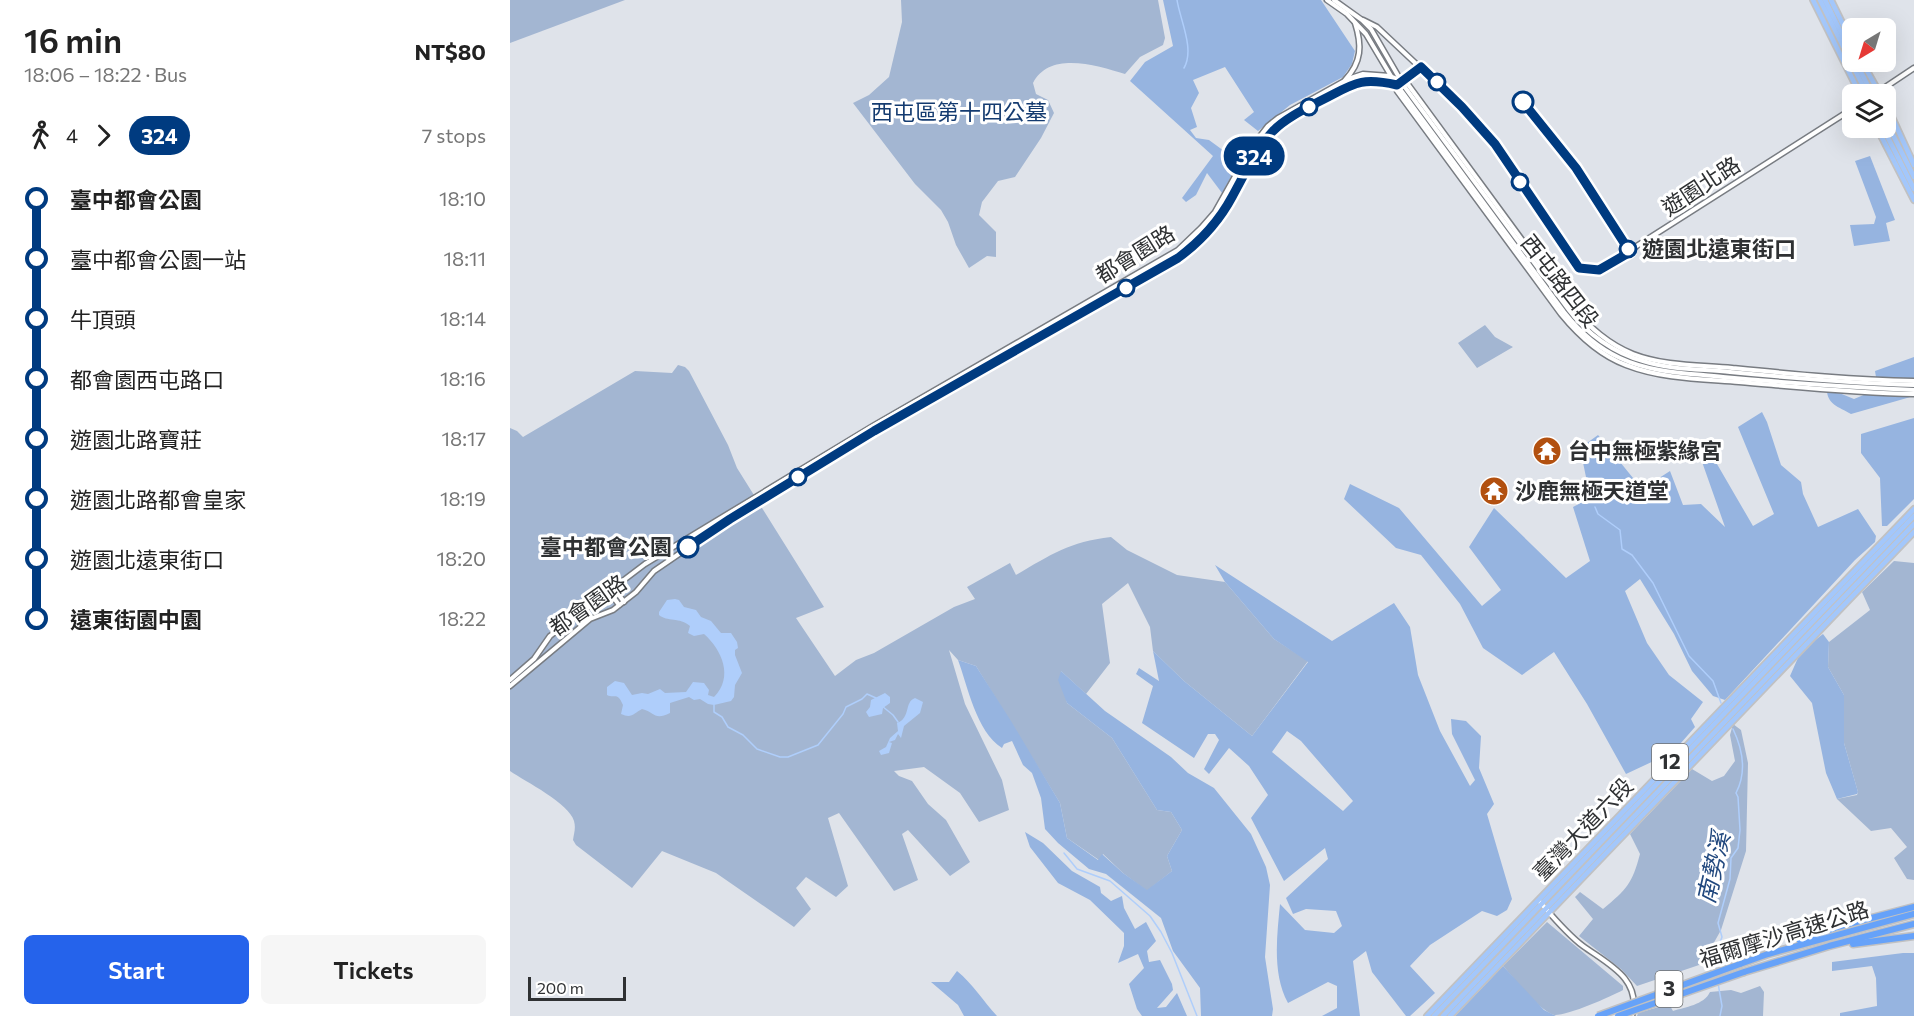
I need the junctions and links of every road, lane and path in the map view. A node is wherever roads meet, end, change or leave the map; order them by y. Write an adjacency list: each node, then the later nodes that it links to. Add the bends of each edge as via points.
1 (1327, 0): 8 (street, 西屯路四段)
2 (1334, 0): 7 (street)
3 (1813, 0): 17 (main road)
4 (1820, 0): 18 (main road)
5 (1825, 0): 10 (main road)
6 (1831, 0): 9 (main road)
7 (1362, 20): 8 (street); 11 (street, 遊園北路); 12 (street, 西屯路四段)
8 (1355, 21): 14 (street, 西屯路四段); 16 (street, via 1359,57)
9 (1842, 23)
10 (1842, 35)
11 (1389, 38): 12 (street, via 1383,34 1379,38); 20 (street, 遊園北路, via 1481,127 1579,268 1594,271 1630,252)
12 (1382, 47): 15 (street, 西屯路四段)
13 (1914, 68): 19 (street)
14 (1390, 76): 15 (street, 西屯路四段); 16 (street, 都會園路, via 1363,74)
15 (1399, 83): 29 (street, 西屯路四段, via 1407,83 1572,308 1617,347 1655,360); 30 (street, 西屯路四段, via 1575,318 1608,345 1656,364); 31 (street, 西屯路四段, via 1564,312 1603,349 1650,369); 33 (street, 西屯路四段, via 1397,91 1561,315 1610,358 1677,377); 36 (street, 都會園路, via 1358,82 1296,114 1274,130 1254,155 1216,223 1178,258)
16 (1340, 84): 36 (street, 都會園路, via 1268,126 1215,212 1178,250 873,426)
17 (1855, 84)
18 (1862, 84)
19 (1891, 84)
20 (1842, 115)
21 (1896, 126): 25 (main road)
22 (1882, 138): 28 (main road)
23 (1888, 138): 27 (main road)
24 (1894, 138): 26 (main road)
25 (1914, 165)
26 (1914, 177)
27 (1914, 189)
28 (1914, 201)
29 (1847, 379): 30 (street); 32 (street, 西屯路四段)
30 (1871, 384): 32 (street, 西屯路四段)
31 (1841, 387): 32 (street, 西屯路四段); 33 (street)
32 (1914, 388): 33 (street, 西屯路四段)
33 (1872, 393)
34 (1914, 509): 47 (main road, 臺灣大道六段 / 12)
35 (1914, 516): 47 (main road, 臺灣大道六段 / 12)
36 (729, 517): 39 (street, 都會園路); 40 (street, 都會園路)
37 (1914, 524): 49 (main road, 臺灣大道六段 / 12)
38 (1914, 532): 49 (main road, 臺灣大道六段 / 12)
39 (669, 550): 40 (street); 41 (street, 都會園路)
40 (673, 557): 43 (street, 都會園路, via 651,573 643,586)
41 (614, 588): 42 (street, 都會園路); 43 (street)
42 (609, 591): 44 (street); 45 (street, 都會園路, via 550,636)
43 (624, 602): 44 (street, 都會園路)
44 (619, 605): 45 (street, 都會園路, via 590,619)
45 (517, 677): 46 (street, 都會園路)
46 (510, 684)
47 (1539, 902): 49 (street); 55 (main road, 臺灣大道六段 / 12); 56 (main road, 臺灣大道六段 / 12)
48 (1914, 906): 53 (highway, via 1837,927)
49 (1547, 910): 57 (main road, 臺灣大道六段 / 12); 58 (main road, 臺灣大道六段 / 12); 61 (street, via 1582,945 1628,981 1634,996)
50 (1914, 914): 53 (highway, 福爾摩沙高速公路 / 3)
51 (1914, 924): 54 (highway, 福爾摩沙高速公路 / 3)
52 (1914, 938): 54 (highway, via 1859,943)
53 (1768, 954): 59 (highway, 福爾摩沙高速公路 / 3, bridge)
54 (1771, 964): 60 (highway, 福爾摩沙高速公路 / 3, bridge)
55 (1427, 1016)
56 (1434, 1016)
57 (1443, 1016)
58 (1450, 1016)
59 (1598, 1016)
60 (1618, 1016)
61 (1632, 1016)

